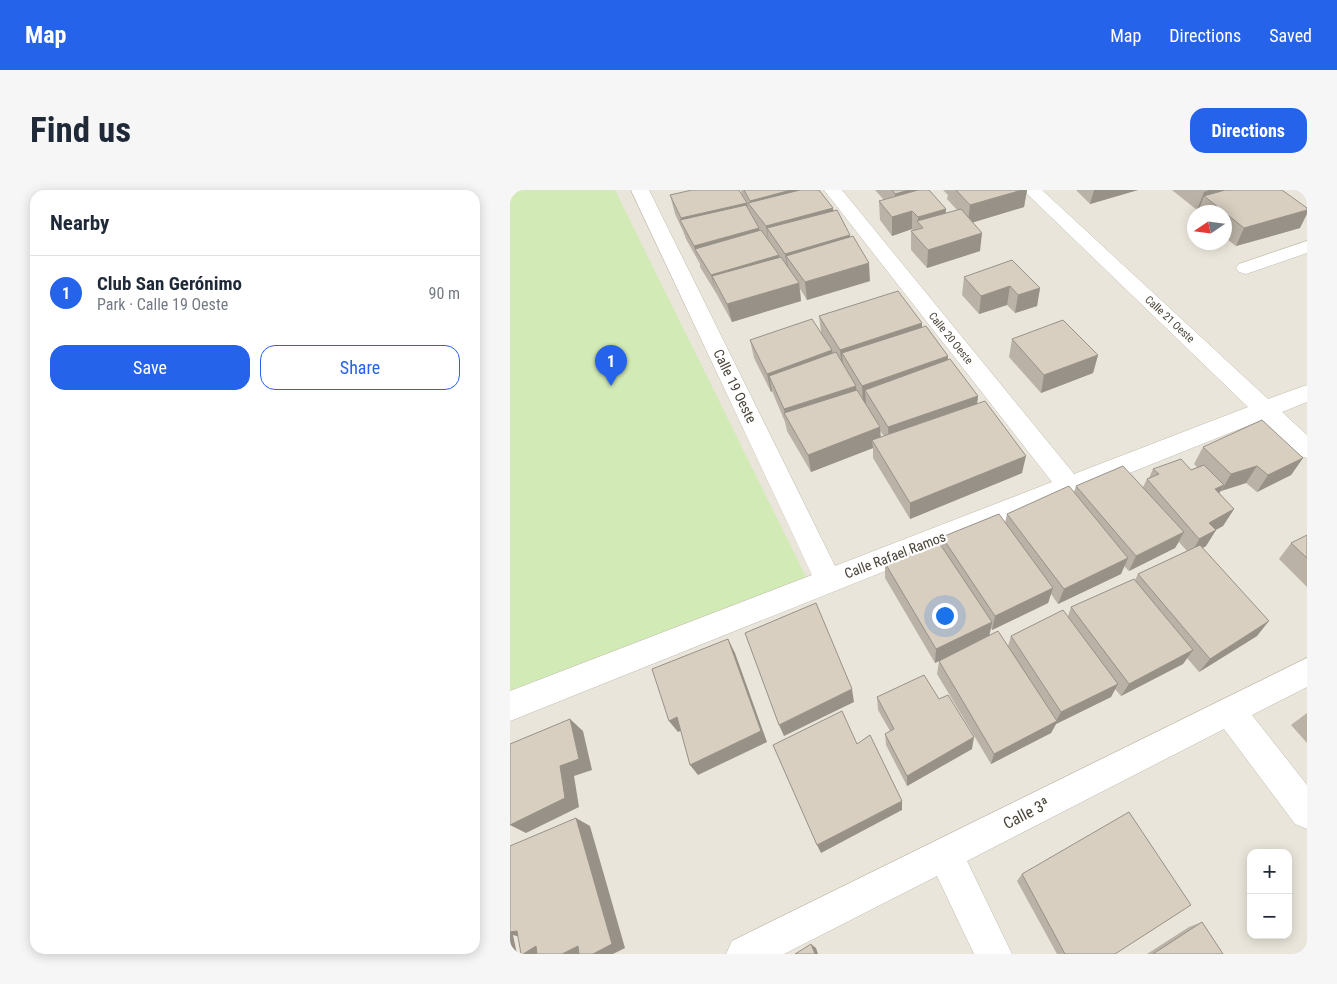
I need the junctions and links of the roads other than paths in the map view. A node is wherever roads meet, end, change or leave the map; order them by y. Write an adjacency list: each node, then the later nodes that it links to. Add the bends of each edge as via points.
1 (640, 190): 10 (street, Calle 19 Oeste)
2 (833, 190): 9 (street, Calle 20 Oeste)
3 (1032, 190): 7 (street, Calle 21 Oeste)
4 (1307, 247): 5 (street)
5 (1246, 268)
6 (1307, 393): 7 (street, Calle Rafael Ramos)
7 (1266, 410): 8 (street, Calle 21 Oeste); 9 (street, Calle Rafael Ramos)
8 (1307, 449)
9 (1070, 487): 10 (street, Calle Rafael Ramos)
10 (830, 581): 12 (street, Calle Rafael Ramos)
11 (1307, 672): 13 (street, Calle 3ª)
12 (510, 706)
13 (1229, 711): 14 (street); 15 (street, Calle 3ª)
14 (1307, 812)
15 (945, 854): 16 (street, Calle 3ª); 17 (street)
16 (745, 954)
17 (993, 954)

